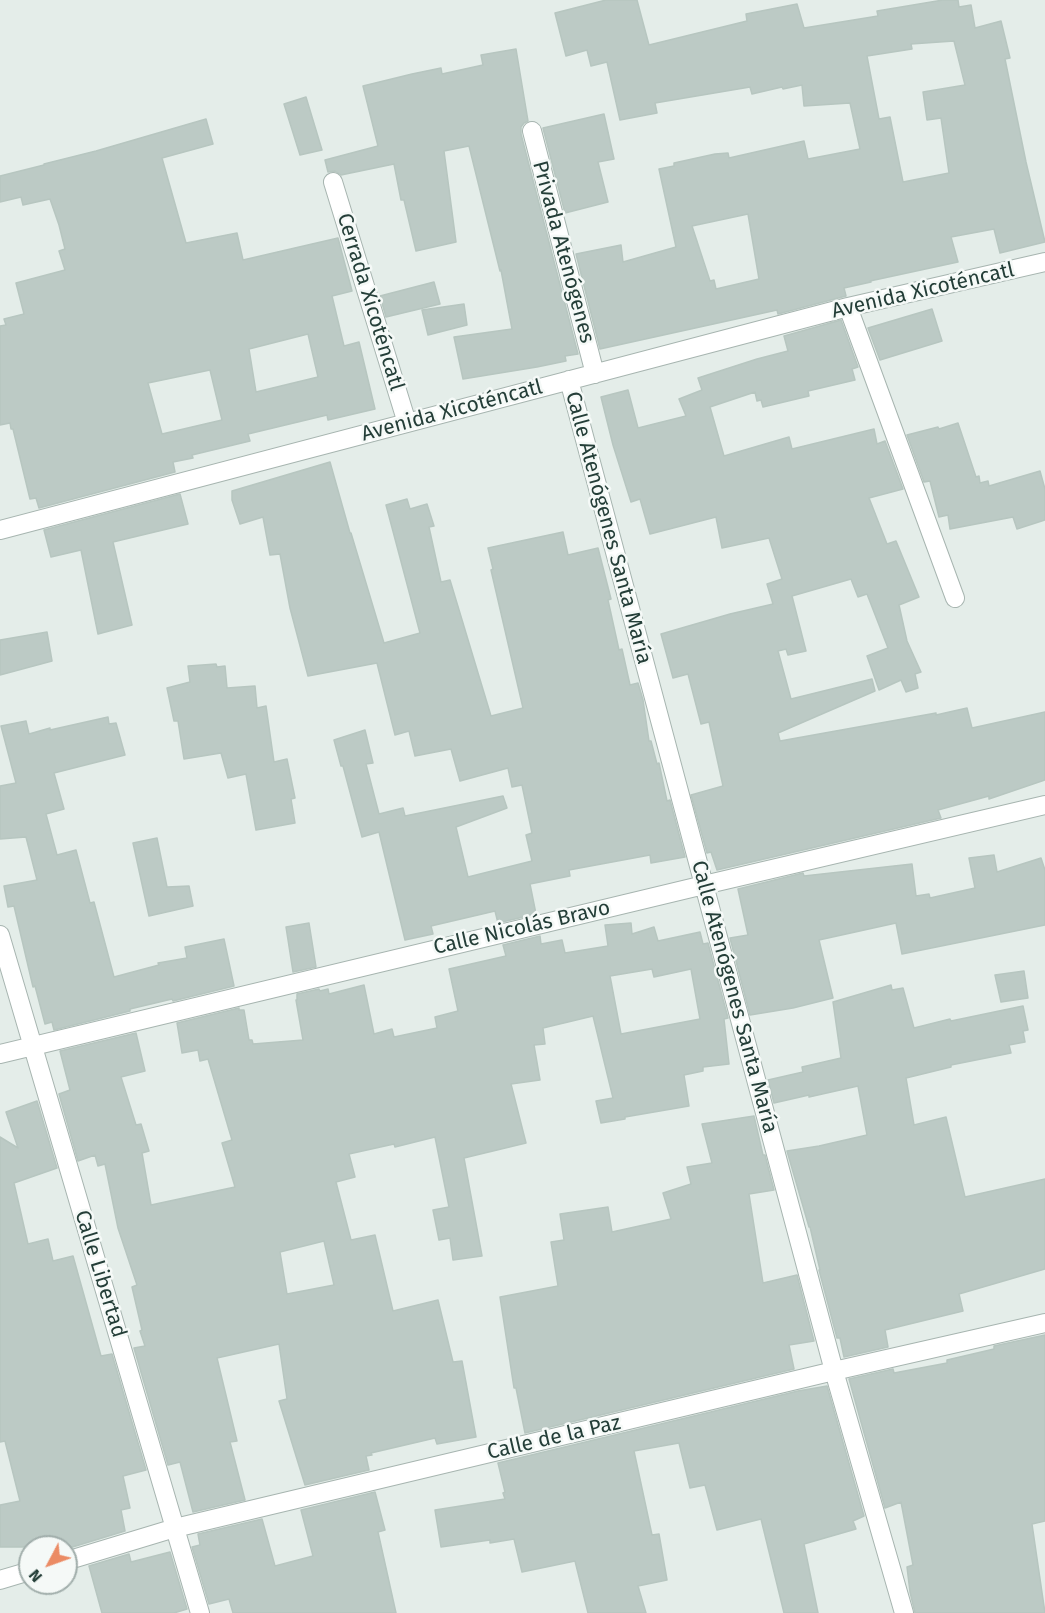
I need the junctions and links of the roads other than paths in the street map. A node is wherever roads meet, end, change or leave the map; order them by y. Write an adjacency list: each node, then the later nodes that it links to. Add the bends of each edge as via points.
1 (532, 131): 5 (street, Privada Atenógenes)
2 (333, 182): 7 (street, Cerrada Xicoténcatl)
3 (1045, 262): 4 (street, Avenida Xicoténcatl)
4 (848, 307): 5 (street, Avenida Xicoténcatl); 9 (street)
5 (595, 374): 6 (street, Avenida Xicoténcatl)
6 (569, 380): 7 (street, Avenida Xicoténcatl); 11 (street, Calle Atenógenes Santa María)
7 (407, 423): 8 (street, Avenida Xicoténcatl)
8 (0, 530)
9 (955, 598)
10 (1045, 805): 11 (street, Calle Nicolás Bravo)
11 (704, 885): 13 (street, Calle Nicolás Bravo); 16 (street, Calle Atenógenes Santa María)
12 (0, 935): 13 (street, Calle Libertad)
13 (32, 1045): 14 (street, Calle Nicolás Bravo); 17 (street, Calle Libertad)
14 (0, 1054)
15 (1045, 1323): 16 (street, Calle de la Paz)
16 (834, 1371): 17 (street, Calle de la Paz); 22 (street, Calle Atenógenes Santa María)
17 (175, 1528): 18 (street, Calle de la Paz); 21 (street, Calle Libertad)
18 (78, 1557)
19 (18, 1575): 20 (street)
20 (0, 1580)
21 (200, 1613)
22 (904, 1613)

